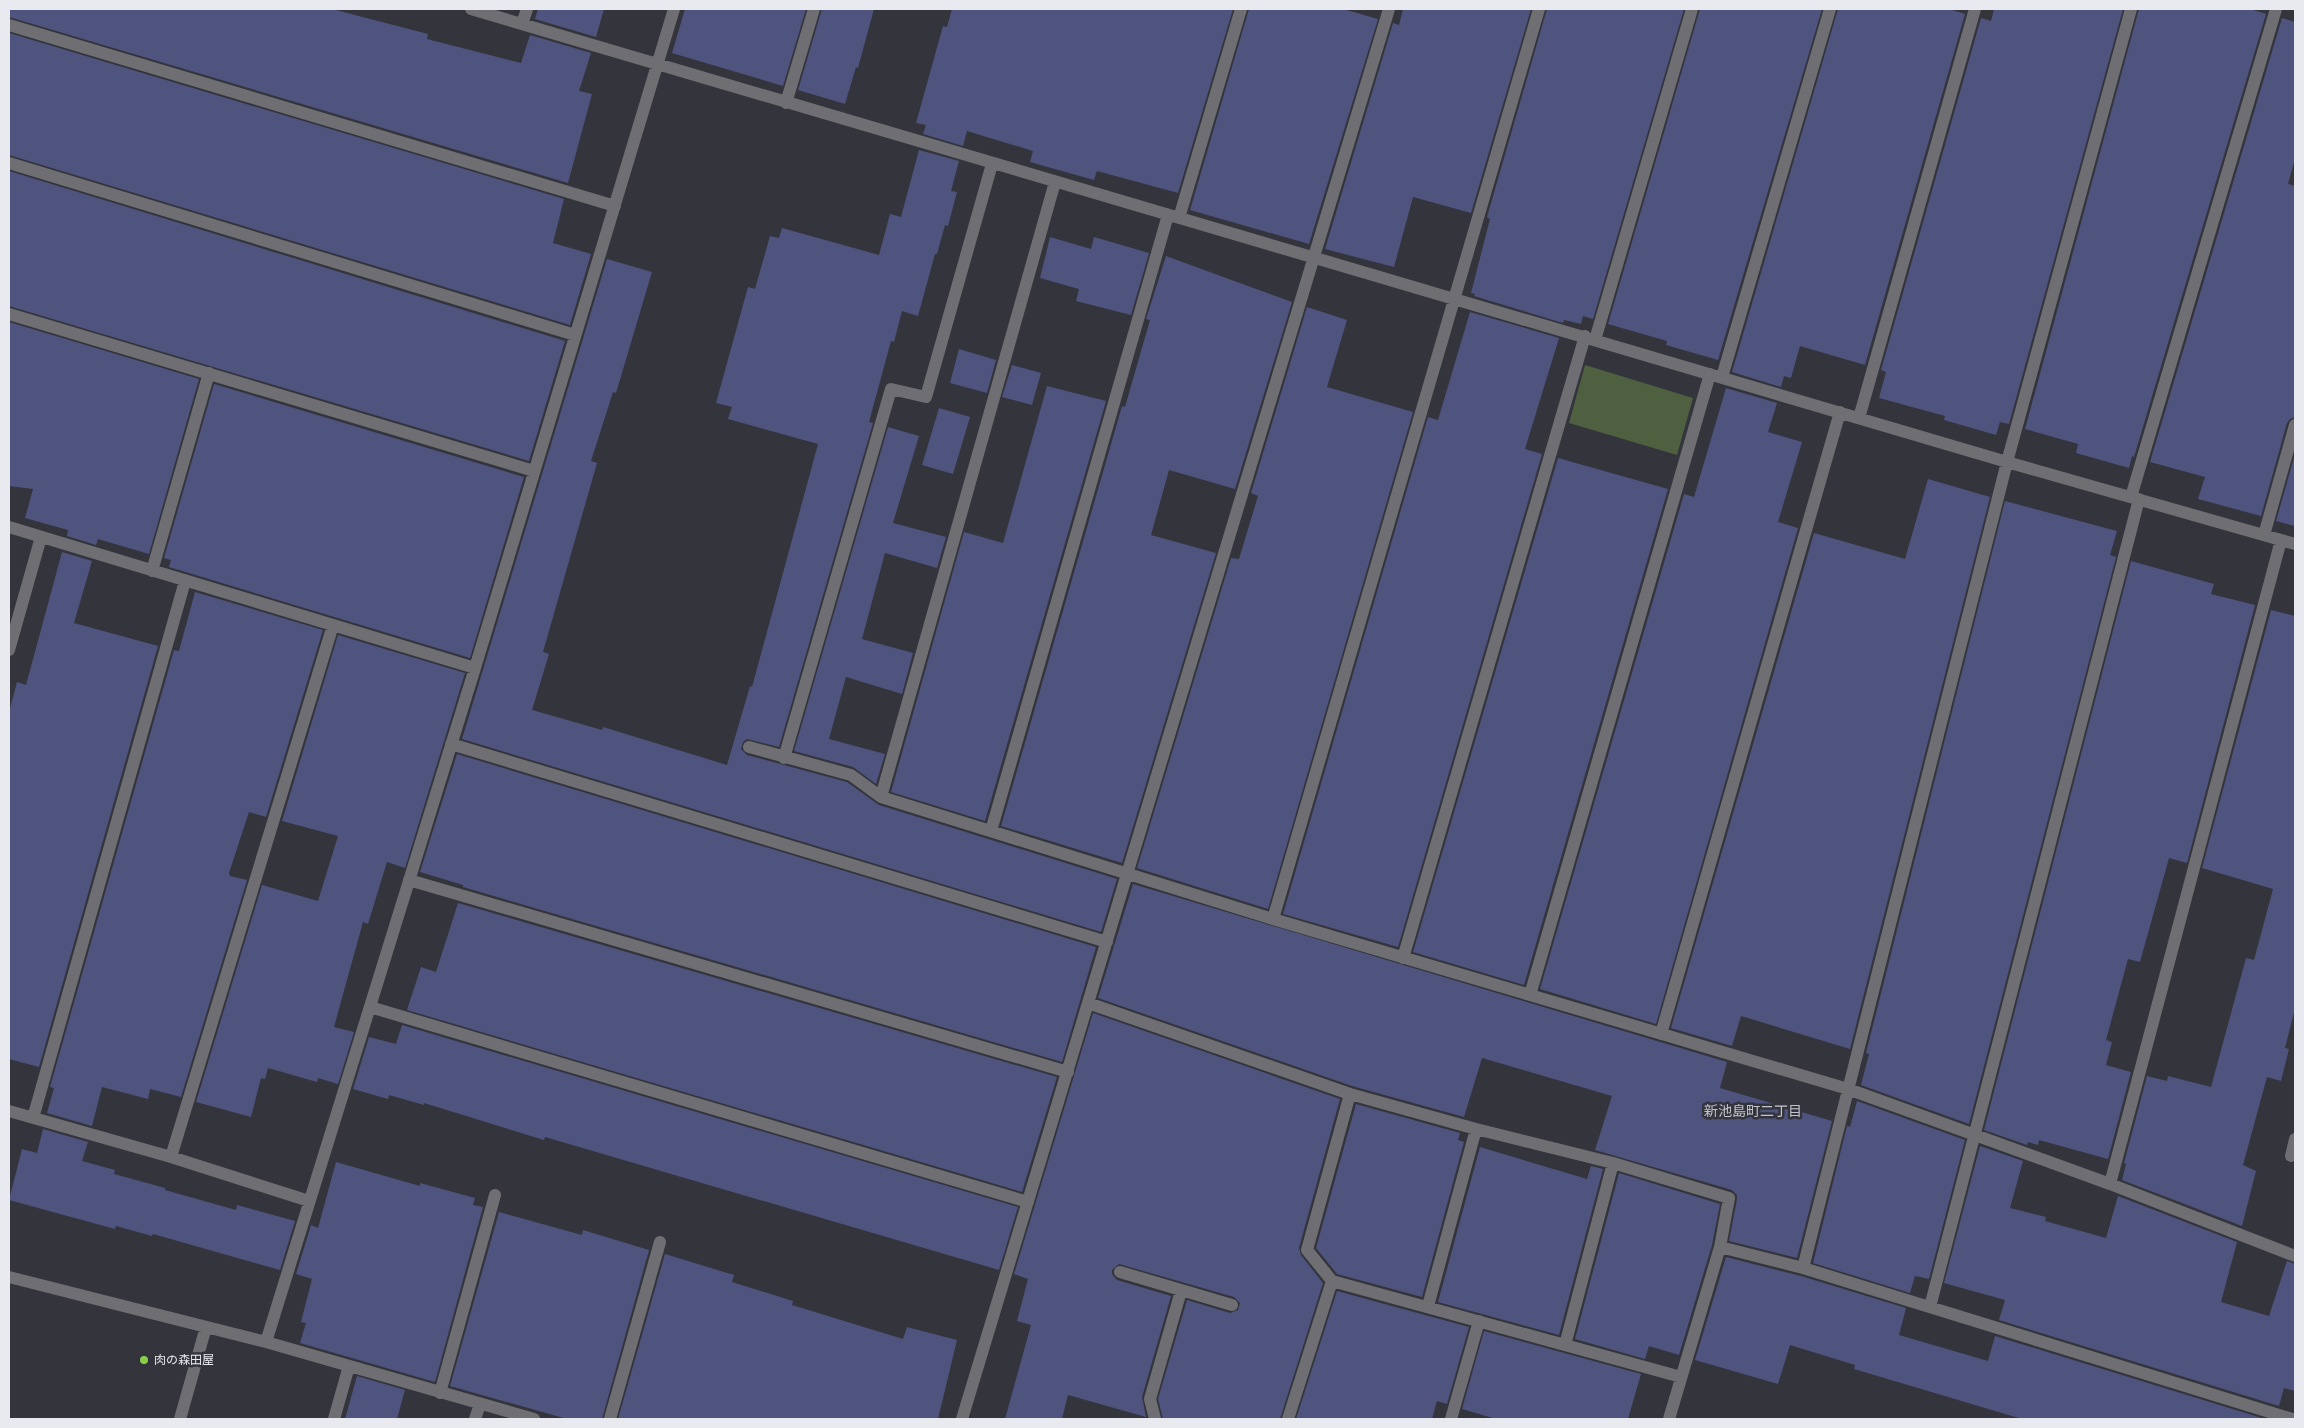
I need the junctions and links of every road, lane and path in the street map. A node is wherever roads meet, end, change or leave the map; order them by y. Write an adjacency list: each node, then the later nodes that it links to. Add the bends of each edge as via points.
1 (471, 9): 13 (street)
2 (527, 9): 13 (street)
3 (674, 9): 15 (street)
4 (814, 9): 16 (street)
5 (1241, 9): 21 (street)
6 (1388, 9): 22 (street)
7 (1539, 9): 23 (street)
8 (1692, 9): 26 (street)
9 (1830, 9): 28 (street)
10 (1975, 9): 30 (street)
11 (2131, 9): 32 (street)
12 (2276, 9): 34 (street)
13 (522, 24): 15 (street)
14 (9, 26): 20 (street)
15 (657, 65): 16 (street); 20 (street)
16 (786, 103): 18 (street)
17 (9, 163): 25 (street)
18 (992, 164): 19 (street); 47 (street, via 926,397 891,388)
19 (1055, 182): 21 (street); 48 (street)
20 (615, 206): 25 (street)
21 (1174, 217): 22 (street); 49 (street)
22 (1313, 258): 23 (street); 50 (street)
23 (1456, 298): 26 (street); 52 (street)
24 (9, 314): 27 (street)
25 (575, 335): 33 (street)
26 (1590, 338): 28 (street); 54 (street)
27 (208, 374): 33 (street); 40 (street)
28 (1716, 376): 29 (street); 55 (street)
29 (1840, 412): 30 (street); 58 (street)
30 (1859, 418): 32 (street)
31 (2295, 425): 36 (street)
32 (2007, 462): 34 (street); 60 (street)
33 (534, 471): 44 (street)
34 (2135, 498): 36 (street); 65 (street)
35 (9, 527): 37 (street)
36 (2264, 535): 38 (street)
37 (41, 537): 40 (street); 43 (street)
38 (2281, 540): 39 (street); 70 (street)
39 (2295, 544)
40 (152, 571): 41 (street)
41 (185, 581): 42 (street); 63 (street)
42 (333, 625): 44 (street); 68 (street)
43 (9, 650)
44 (475, 668): 45 (street)
45 (451, 744): 51 (street); 53 (street)
46 (749, 747): 47 (street)
47 (784, 758): 48 (street, via 851,776)
48 (881, 798): 49 (street)
49 (991, 831): 50 (street)
50 (1127, 874): 52 (street); 53 (street)
51 (409, 880): 57 (street); 59 (street)
52 (1273, 919): 54 (street)
53 (1107, 942): 56 (street)
54 (1403, 958): 55 (street)
55 (1530, 995): 58 (street)
56 (1088, 1003): 59 (street); 61 (street)
57 (370, 1007): 72 (street); 73 (street)
58 (1660, 1034): 60 (street)
59 (1068, 1072): 73 (street)
60 (1848, 1089): 65 (street); 77 (street)
61 (1350, 1094): 64 (street); 80 (street, via 1307,1250)
62 (9, 1111): 63 (street)
63 (33, 1118): 68 (street)
64 (1476, 1129): 69 (street); 83 (street)
65 (1974, 1135): 70 (street); 84 (street)
66 (2295, 1139): 67 (street)
67 (2291, 1156)
68 (171, 1157): 72 (street)
69 (1613, 1163): 75 (street, via 1729,1198); 88 (street)
70 (2110, 1184): 76 (street)
71 (495, 1195): 91 (street)
72 (309, 1201): 87 (street)
73 (1028, 1202): 98 (street)
74 (660, 1242): 97 (street)
75 (1720, 1247): 77 (street); 90 (street)
76 (2295, 1256)
77 (1803, 1268): 84 (street)
78 (1120, 1272): 81 (street)
79 (9, 1277): 86 (street)
80 (1332, 1281): 83 (street); 100 (street)
81 (1181, 1292): 82 (street); 99 (street, via 1150,1399)
82 (1232, 1305)
83 (1428, 1306): 85 (street)
84 (1930, 1307): 103 (street)
85 (1479, 1321): 88 (street); 101 (street)
86 (206, 1328): 87 (street); 93 (street)
87 (266, 1342): 89 (street)
88 (1565, 1345): 90 (street)
89 (349, 1366): 91 (street); 94 (street)
90 (1681, 1377): 102 (street)
91 (440, 1392): 92 (street)
92 (480, 1404): 95 (street); 96 (street)
93 (180, 1419)
94 (334, 1419)
95 (476, 1419)
96 (534, 1419)
97 (610, 1419)
98 (962, 1419)
99 (1155, 1419)
100 (1288, 1419)
101 (1451, 1419)
102 (1669, 1419)
103 (2292, 1419)

